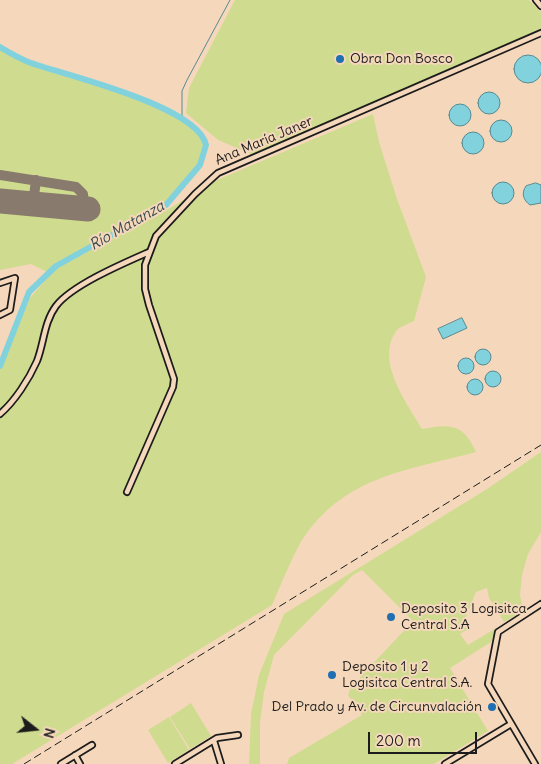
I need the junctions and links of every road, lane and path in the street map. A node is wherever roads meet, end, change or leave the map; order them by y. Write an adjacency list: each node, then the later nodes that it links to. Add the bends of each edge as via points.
1 (536, 0): 2 (street)
2 (541, 6)
3 (541, 33): 4 (street, Ana María Janer, via 218,173 156,236)
4 (149, 252): 7 (street, via 76,290 56,306 49,318 37,361 14,400); 8 (street, Ana María Janer, via 145,265 145,289 174,380 171,395)
5 (0, 283): 6 (street, via 15,278 10,310)
6 (0, 315)
7 (0, 414)
8 (127, 492)
9 (541, 604): 10 (street, via 500,629 497,635 488,687)
10 (511, 724): 19 (street); 20 (street)
11 (238, 735): 12 (street, via 227,735)
12 (214, 741): 17 (street); 18 (street)
13 (92, 745): 14 (street)
14 (75, 755): 15 (street); 16 (street)
15 (61, 764)
16 (80, 764)
17 (175, 764)
18 (221, 764)
19 (445, 764)
20 (535, 764)

